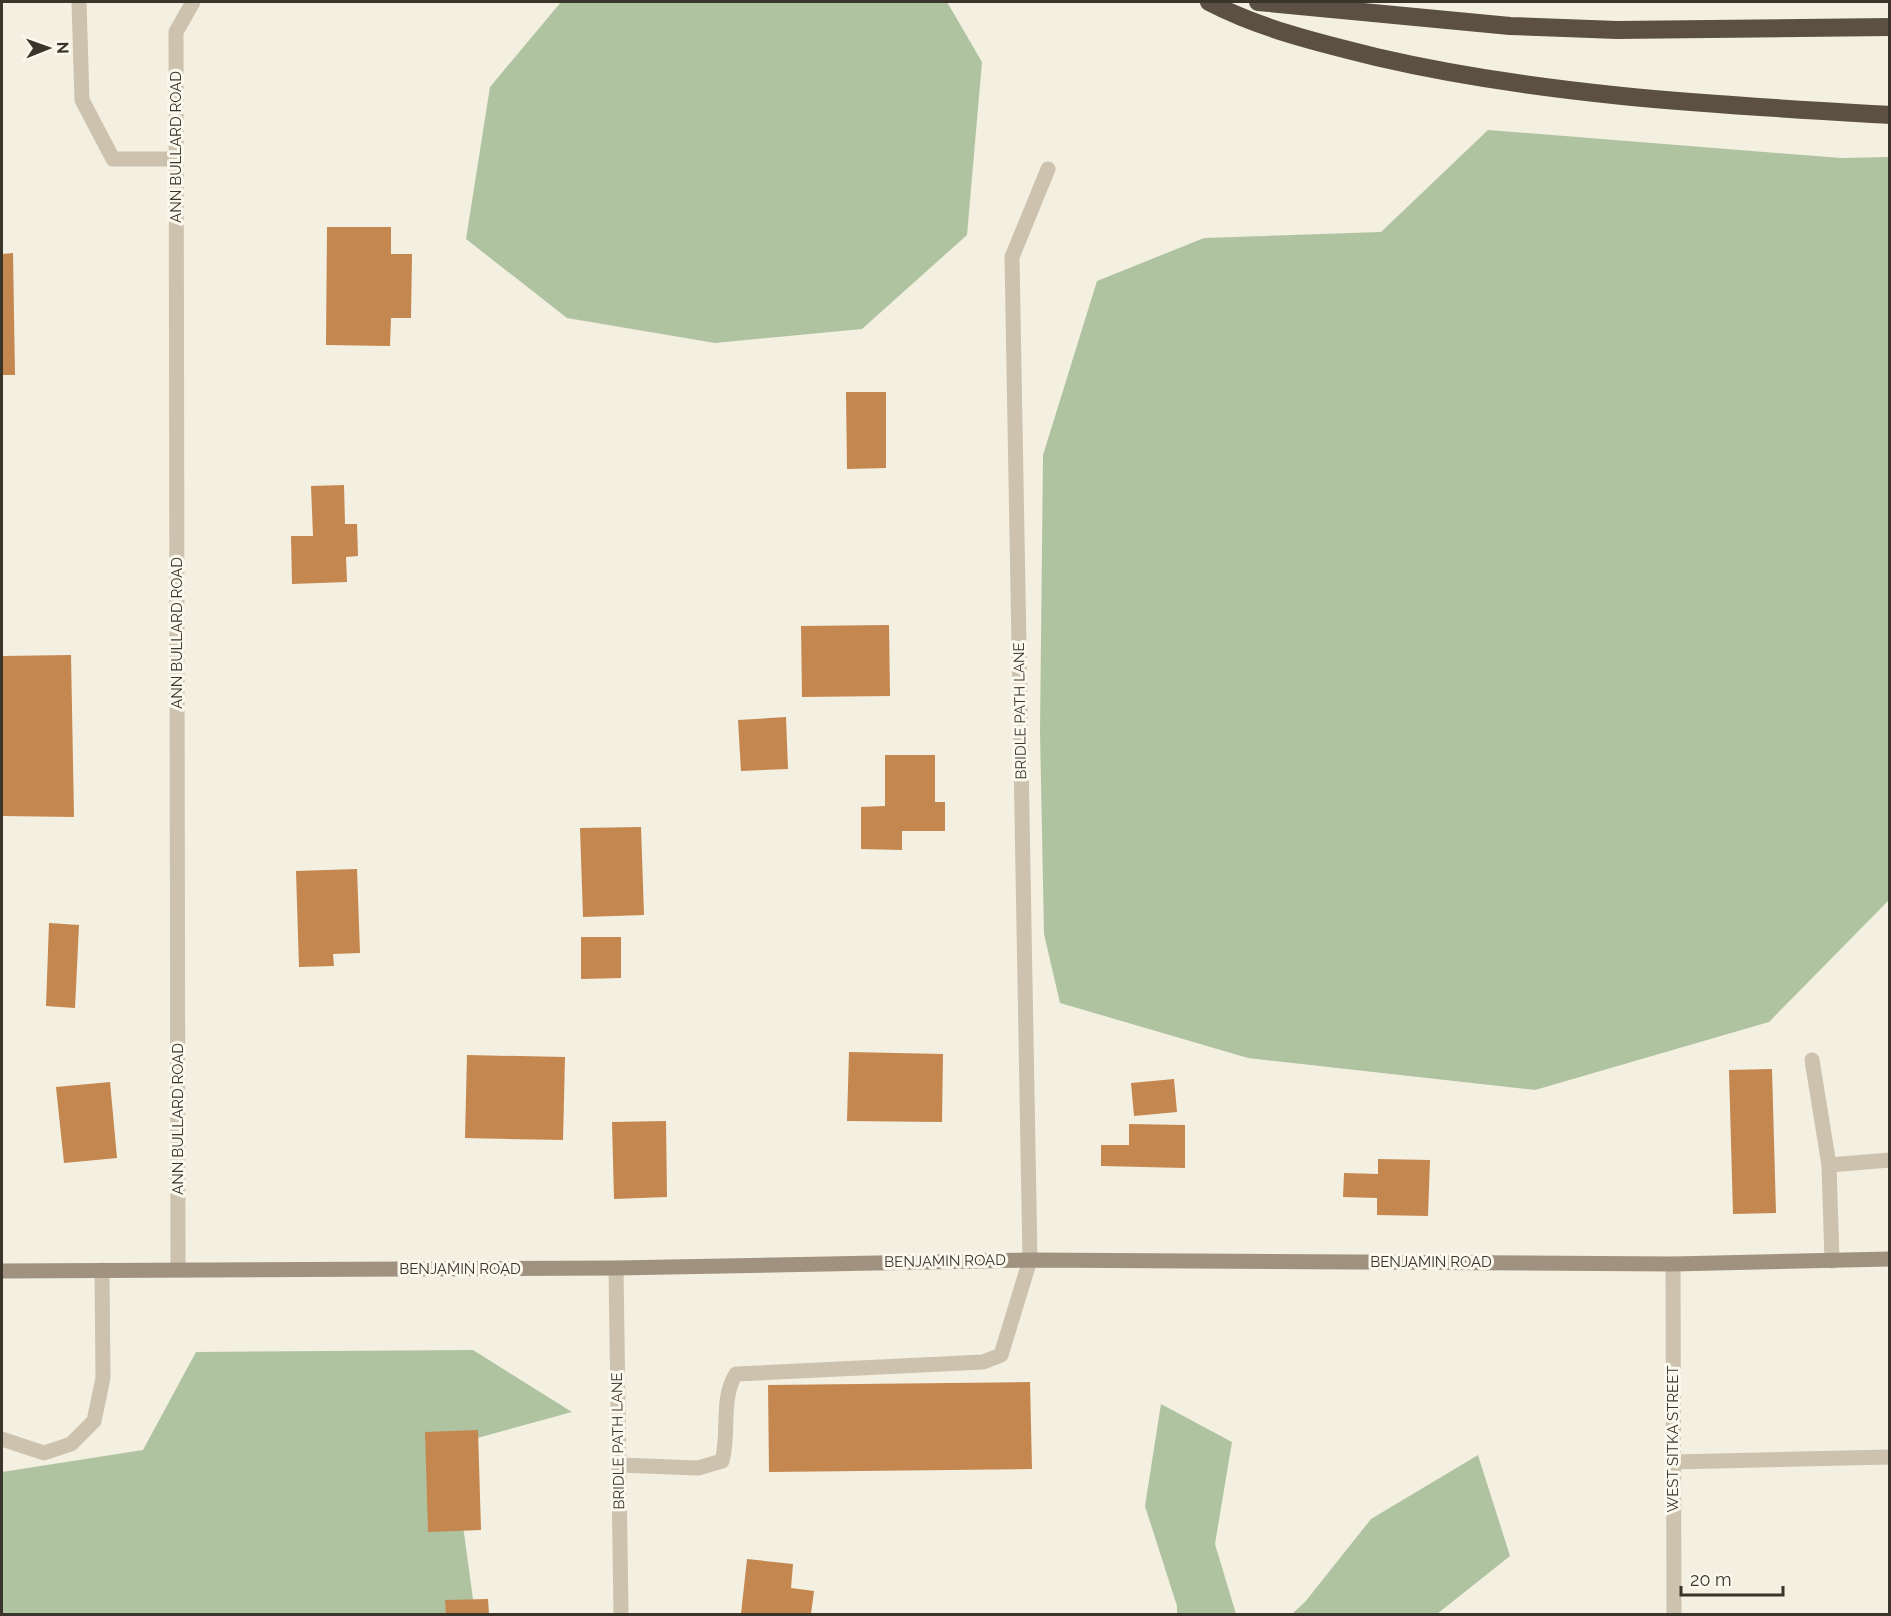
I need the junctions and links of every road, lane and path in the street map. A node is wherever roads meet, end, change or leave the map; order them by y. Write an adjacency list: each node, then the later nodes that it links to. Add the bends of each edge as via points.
1 (79, 2): 7 (street, via 82,100 113,159)
2 (193, 2): 7 (street, ANN BULLARD ROAD, via 176,32)
3 (1209, 2): 6 (highway, via 1243,19 1303,38 1436,71 1636,96)
4 (1258, 2): 5 (highway, via 1498,25 1605,30)
5 (1890, 27)
6 (1890, 115)
7 (176, 159): 17 (street, ANN BULLARD ROAD)
8 (1048, 169): 13 (street, BRIDLE PATH LANE, via 1012,257)
9 (1812, 1060): 11 (street)
10 (1890, 1160): 11 (street)
11 (1829, 1165): 14 (street)
12 (1890, 1259): 14 (street, BENJAMIN ROAD)
13 (1030, 1260): 15 (street, BENJAMIN ROAD); 16 (street, BENJAMIN ROAD); 23 (street, BRIDLE PATH LANE, via 1001,1354 983,1362 736,1374 727,1388 727,1444 722,1461 698,1468)
14 (1832, 1261): 15 (street, BENJAMIN ROAD)
15 (1673, 1264): 22 (street, WEST SITKA STREET)
16 (616, 1268): 17 (street, BENJAMIN ROAD); 23 (street, BRIDLE PATH LANE)
17 (178, 1269): 18 (street, BENJAMIN ROAD)
18 (102, 1270): 19 (street, BENJAMIN ROAD); 20 (street, via 103,1378 94,1421 71,1444 44,1453)
19 (2, 1271)
20 (2, 1439)
21 (1890, 1457): 22 (street)
22 (1674, 1462): 25 (street, WEST SITKA STREET)
23 (619, 1465): 24 (street, BRIDLE PATH LANE)
24 (621, 1614)
25 (1674, 1614)

